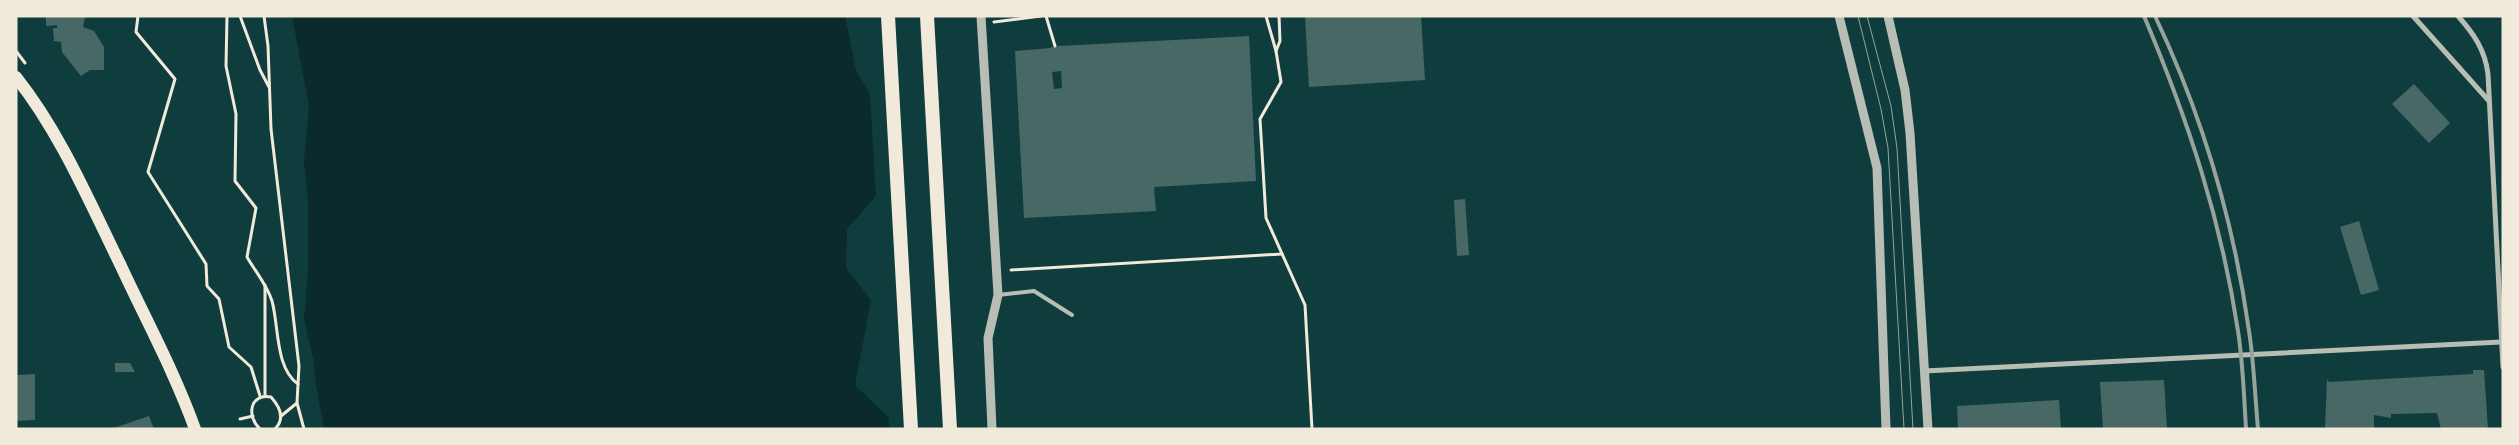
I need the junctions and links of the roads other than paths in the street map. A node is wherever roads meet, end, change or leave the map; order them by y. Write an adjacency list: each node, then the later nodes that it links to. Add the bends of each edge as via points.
1 (888, 16): 16 (highway)
2 (928, 16): 17 (highway)
3 (1840, 16): 19 (street, via 1877,168)
4 (1888, 16): 14 (street, via 1906,90)
5 (2413, 16): 9 (street)
6 (2458, 16): 9 (street, via 2476,37 2484,56)
7 (981, 20): 10 (street)
8 (16, 77): 15 (main road, via 63,147 166,360)
9 (2489, 101): 12 (street)
10 (998, 295): 11 (lane, via 1034,291); 18 (street, via 988,338)
11 (1072, 315)
12 (2501, 342): 13 (street); 14 (street)
13 (2503, 367)
14 (1924, 371): 20 (street)
15 (195, 429)
16 (911, 429)
17 (950, 429)
18 (992, 429)
19 (1886, 429)
20 (1928, 429)

